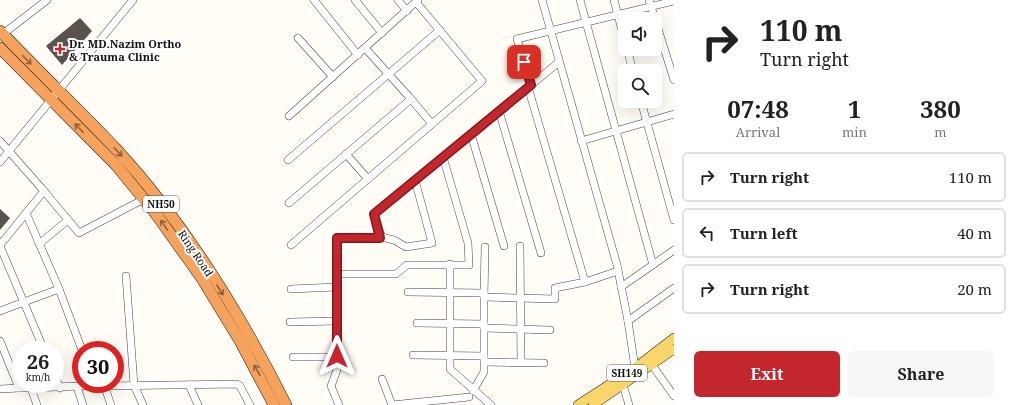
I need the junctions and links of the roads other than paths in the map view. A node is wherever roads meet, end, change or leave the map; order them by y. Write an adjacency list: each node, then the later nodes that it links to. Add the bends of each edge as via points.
1 (47, 0): 18 (street)
2 (314, 0): 23 (street)
3 (355, 0): 19 (street)
4 (398, 0): 12 (street)
5 (542, 0): 17 (street)
6 (580, 0): 15 (street)
7 (614, 0): 14 (street)
8 (130, 1): 29 (street)
9 (417, 1): 12 (street); 16 (street)
10 (674, 1): 11 (street)
11 (650, 3): 13 (street); 27 (street)
12 (407, 11): 19 (street)
13 (626, 12)
14 (618, 15): 15 (street)
15 (586, 23): 17 (street); 38 (street)
16 (440, 30): 25 (street); 37 (street, via 482,81)
17 (550, 32): 24 (street); 28 (street, via 517,39)
18 (1, 33): 29 (highway, Ring Road / NH50, one-way to 29)
19 (382, 33): 22 (street)
20 (298, 38): 26 (street)
21 (0, 48): 31 (highway, Ring Road / NH50)
22 (365, 48): 23 (street); 25 (street)
23 (358, 55): 26 (street)
24 (559, 62): 28 (street); 41 (street)
25 (388, 74): 30 (street); 45 (street)
26 (333, 77): 35 (street)
27 (674, 80)
28 (530, 86): 33 (street); 69 (street)
29 (58, 91): 31 (street); 123 (highway, Ring Road / NH50, one-way to 123, via 117,150 177,226 245,329)
30 (411, 99): 37 (street); 43 (street)
31 (52, 100): 42 (street); 50 (highway, Ring Road / NH50, one-way to 31)
32 (643, 108): 36 (street)
33 (499, 111): 39 (street); 63 (street)
34 (674, 114): 36 (street)
35 (289, 116)
36 (646, 122): 38 (street); 54 (street)
37 (432, 124): 47 (street)
38 (615, 131): 41 (street); 65 (street)
39 (471, 134): 44 (street); 59 (street)
40 (0, 141): 42 (street)
41 (581, 141): 66 (street)
42 (9, 151): 46 (street); 49 (street)
43 (346, 154): 47 (street); 51 (street)
44 (443, 157): 48 (street); 64 (street, via 468,243 469,264)
45 (288, 160)
46 (0, 162)
47 (368, 179): 58 (street)
48 (415, 180): 55 (street, via 374,214); 55 (street, via 432,243 406,247 394,240)
49 (44, 191): 52 (street); 53 (street)
50 (144, 199): 53 (street, via 79,233); 122 (highway, Ring Road / NH50, one-way to 50, via 240,342 200,277)
51 (289, 203)
52 (26, 213): 56 (street); 57 (street)
53 (68, 220): 56 (street)
54 (674, 220)
55 (381, 237): 67 (street, via 337,238)
56 (39, 244): 73 (street)
57 (0, 245): 79 (street)
58 (291, 245)
59 (504, 246)
60 (520, 246): 78 (street)
61 (485, 247): 77 (street)
62 (674, 250): 65 (street)
63 (542, 253)
64 (450, 264): 67 (street, via 407,265 396,274); 76 (street)
65 (653, 265): 71 (street)
66 (618, 271): 69 (street); 71 (street)
67 (337, 274): 70 (street)
68 (126, 276): 106 (street)
69 (585, 282): 78 (street, via 555,288 555,299)
70 (337, 287): 74 (street); 81 (street)
71 (621, 287): 82 (street)
72 (674, 288): 82 (street)
73 (59, 289): 79 (street); 92 (street)
74 (291, 289)
75 (408, 292): 76 (street)
76 (450, 292): 77 (street); 85 (street)
77 (484, 295): 78 (street); 86 (street)
78 (521, 298): 87 (street)
79 (23, 301): 80 (street); 91 (street)
80 (0, 311)
81 (337, 321): 83 (street); 95 (street)
82 (628, 321): 102 (street)
83 (290, 322)
84 (417, 323): 85 (street)
85 (450, 323): 86 (street); 96 (street)
86 (484, 326): 87 (street); 98 (street)
87 (521, 329): 88 (street); 100 (street)
88 (550, 330)
89 (674, 338): 99 (main road, SH149)
90 (0, 341): 103 (street)
91 (40, 341)
92 (79, 341)
93 (674, 349): 99 (main road, SH149)
94 (413, 355): 96 (street)
95 (337, 356): 97 (street); 124 (street, via 337,370 331,386)
96 (450, 356): 98 (street); 111 (street, via 450,371)
97 (293, 357)
98 (484, 359): 100 (street); 111 (street, via 484,372)
99 (650, 362): 102 (main road, SH149); 108 (main road, SH149); 115 (street)
100 (521, 363): 101 (street)
101 (544, 363)
102 (635, 368): 128 (main road, SH149)
103 (12, 371)
104 (382, 379): 125 (street)
105 (124, 385): 106 (street)
106 (134, 385): 107 (street); 119 (street)
107 (189, 385): 120 (street); 121 (street, via 238,384)
108 (623, 385): 129 (main road, SH149); 130 (street)
109 (0, 388): 110 (street)
110 (12, 388)
111 (470, 392): 125 (street); 126 (street); 127 (street)
112 (32, 393): 116 (street)
113 (79, 393): 117 (street)
114 (107, 393): 118 (street)
115 (674, 396)
116 (36, 405)
117 (83, 405)
118 (111, 405)
119 (143, 405)
120 (198, 405)
121 (250, 405)
122 (274, 405)
123 (286, 405)
124 (339, 405)
125 (392, 405)
126 (470, 405)
127 (491, 405)
128 (578, 405)
129 (593, 405)
130 (629, 405)

